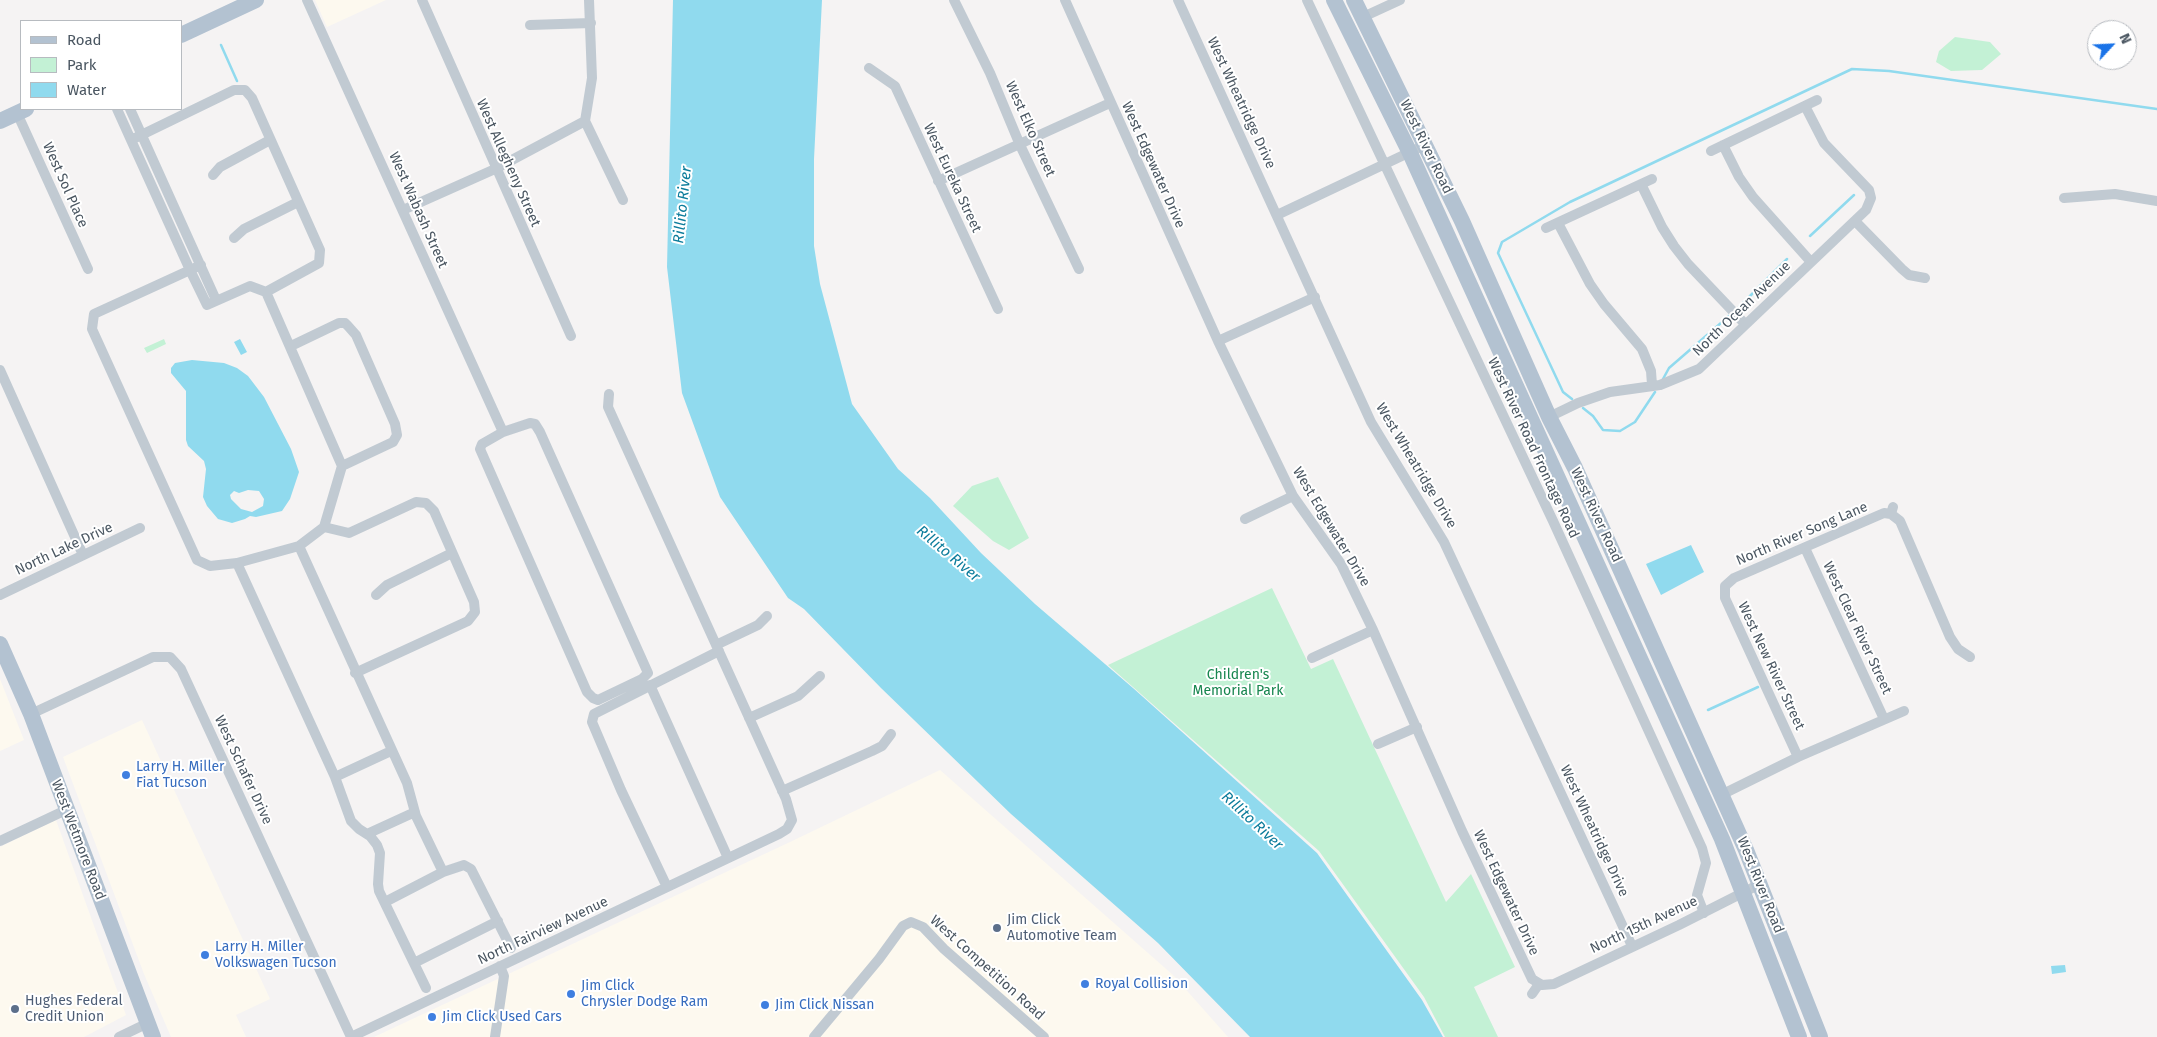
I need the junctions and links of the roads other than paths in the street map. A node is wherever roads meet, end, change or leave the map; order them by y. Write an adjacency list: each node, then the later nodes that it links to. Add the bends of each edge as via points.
1 (256, 0): 12 (main road)
2 (307, 0): 44 (street, West Wabash Street)
3 (422, 0): 35 (street, West Allegheny Street)
4 (589, 0): 14 (street)
5 (954, 0): 29 (street, West Elko Street, via 990,73)
6 (1064, 0): 19 (street, West Edgewater Drive)
7 (1178, 0): 45 (street, West Wheatridge Drive)
8 (1307, 0): 34 (street, West River Road Frontage Road)
9 (1334, 0): 33 (main road, West River Road)
10 (1354, 0): 13 (main road, West River Road)
11 (1400, 0): 13 (street)
12 (236, 4): 16 (main road)
13 (1362, 17): 30 (main road, West River Road)
14 (591, 23): 15 (street); 25 (street, via 592,78)
15 (530, 25)
16 (182, 34)
17 (869, 68): 38 (street, West Eureka Street, via 895,86)
18 (1817, 100): 20 (street)
19 (1110, 104): 29 (street); 62 (street, West Edgewater Drive)
20 (1804, 106): 31 (street); 46 (street, North Ocean Avenue, via 1824,143 1876,198)
21 (117, 110): 27 (street)
22 (130, 110): 26 (street)
23 (21, 111): 24 (main road); 52 (street, West Sol Place)
24 (0, 121)
25 (584, 121): 35 (street); 41 (street)
26 (141, 135): 27 (street); 28 (street, via 234,90 245,90 252,98); 51 (street)
27 (131, 140): 54 (street)
28 (270, 140): 36 (street, via 220,167); 43 (street)
29 (1020, 145): 38 (street); 53 (street, West Elko Street)
30 (1426, 145): 33 (street); 67 (main road, West River Road)
31 (1724, 145): 32 (street); 50 (street, via 1753,197)
32 (1711, 151)
33 (1410, 153): 34 (street); 113 (main road, West River Road)
34 (1385, 165): 45 (street); 115 (street, West River Road Frontage Road, via 1553,521 1702,848 1706,863 1697,895)
35 (495, 169): 44 (street); 61 (street, West Allegheny Street)
36 (213, 175)
37 (1652, 179): 39 (street)
38 (938, 181): 59 (street, West Eureka Street)
39 (1641, 184): 47 (street); 60 (street, via 1674,246)
40 (2064, 198): 42 (street, via 2115,194)
41 (623, 200)
42 (2157, 201)
43 (298, 202): 49 (street, via 244,229); 56 (street, via 320,250 320,259 314,266)
44 (403, 210): 68 (street, West Wabash Street)
45 (1278, 215): 57 (street, West Wheatridge Drive)
46 (1855, 221): 50 (street, North Ocean Avenue); 55 (street, via 1909,275)
47 (1558, 223): 48 (street); 65 (street, via 1590,284 1642,349)
48 (1546, 228)
49 (234, 238)
50 (1811, 262): 60 (street, North Ocean Avenue)
51 (201, 265): 54 (street); 58 (street)
52 (88, 269)
53 (1079, 269)
54 (190, 270): 58 (street, via 206,305); 78 (street, via 94,314 92,329 196,560 210,566)
55 (1925, 278)
56 (266, 292): 58 (street, via 250,286); 63 (street)
57 (1315, 297): 62 (street); 117 (street, West Wheatridge Drive, via 1371,422 1444,542)
58 (216, 300)
59 (998, 309)
60 (1746, 324): 65 (street, North Ocean Avenue, via 1699,369 1668,383)
61 (571, 336)
62 (1218, 341): 70 (street, West Edgewater Drive)
63 (291, 346): 69 (street); 69 (street, via 345,323 356,335 395,424 397,434 393,442)
64 (0, 370): 77 (street)
65 (1652, 386): 67 (street, North Ocean Avenue, via 1610,392)
66 (609, 394): 86 (street, via 608,407)
67 (1549, 417): 104 (main road, West River Road)
68 (503, 432): 68 (street, via 530,423 540,432 648,673 598,700 587,692 480,449 482,444)
69 (342, 466): 72 (street)
70 (1293, 496): 71 (street); 83 (street, West Edgewater Drive, via 1341,564)
71 (1245, 519)
72 (324, 527): 74 (street); 76 (street, via 349,534 416,502 426,503 434,511)
73 (140, 528): 77 (street, North Lake Drive)
74 (299, 546): 78 (street); 90 (street)
75 (1805, 548): 79 (street, North River Song Lane); 87 (street, North River Song Lane, via 1892,510 1950,636 1958,649); 96 (street, West Clear River Street)
76 (452, 553): 81 (street, via 387,585); 90 (street, via 474,602 474,612 468,621)
77 (84, 555): 80 (street, North Lake Drive)
78 (236, 563): 102 (street)
79 (1722, 584): 101 (street, West New River Street, via 1725,598)
80 (0, 595)
81 (376, 595)
82 (766, 616): 86 (street, via 758,625)
83 (1374, 630): 89 (street); 97 (street, West Edgewater Drive)
84 (0, 644): 94 (main road, West Wetmore Road)
85 (175, 646): 88 (street)
86 (717, 648): 92 (street); 95 (street)
87 (1970, 656)
88 (170, 657): 94 (street, via 153,657); 126 (street, West Schafer Drive, via 182,669)
89 (1312, 658)
90 (355, 673): 100 (street)
91 (820, 676): 95 (street, via 798,696)
92 (650, 685): 109 (street); 112 (street, via 594,714 592,722)
93 (1904, 711): 96 (street)
94 (31, 714): 105 (main road, West Wetmore Road)
95 (749, 718): 103 (street)
96 (1884, 719): 101 (street)
97 (1417, 727): 99 (street); 121 (street, West Edgewater Drive, via 1526,970)
98 (890, 734): 103 (street, via 882,746)
99 (1378, 744)
100 (391, 751): 102 (street); 106 (street, via 407,783)
101 (1798, 757): 104 (street)
102 (335, 777): 107 (street, via 351,821)
103 (782, 792): 109 (street, North Fairview Avenue, via 792,820 790,825 779,834)
104 (1721, 794): 111 (main road, West River Road)
105 (66, 810): 108 (street); 124 (main road, West Wetmore Road)
106 (415, 812): 107 (street); 110 (street)
107 (367, 834): 114 (street, via 378,845 378,884)
108 (0, 841)
109 (728, 858): 112 (street, North Fairview Avenue)
110 (443, 872): 114 (street); 116 (street, via 464,865 471,869)
111 (1760, 884): 113 (street, North 15th Avenue); 131 (main road, West River Road)
112 (666, 887): 120 (street, North Fairview Avenue)
113 (1744, 893): 115 (street, North 15th Avenue); 130 (main road, West River Road)
114 (385, 902): 119 (street)
115 (1704, 913): 117 (street, North 15th Avenue)
116 (498, 921): 118 (street); 119 (street)
117 (1632, 946): 121 (street, North 15th Avenue, via 1554,984)
118 (511, 948)
119 (414, 963): 122 (street)
120 (500, 966): 126 (street, North Fairview Avenue); 127 (street, via 504,976)
121 (1539, 984): 123 (street)
122 (426, 988)
123 (1532, 994)
124 (150, 1030): 125 (street)
125 (119, 1037)
126 (351, 1037)
127 (495, 1037)
128 (814, 1037): 129 (street, West Competition Road, via 903,926 911,922 923,927)
129 (1044, 1037)
130 (1799, 1037)
131 (1820, 1037)

